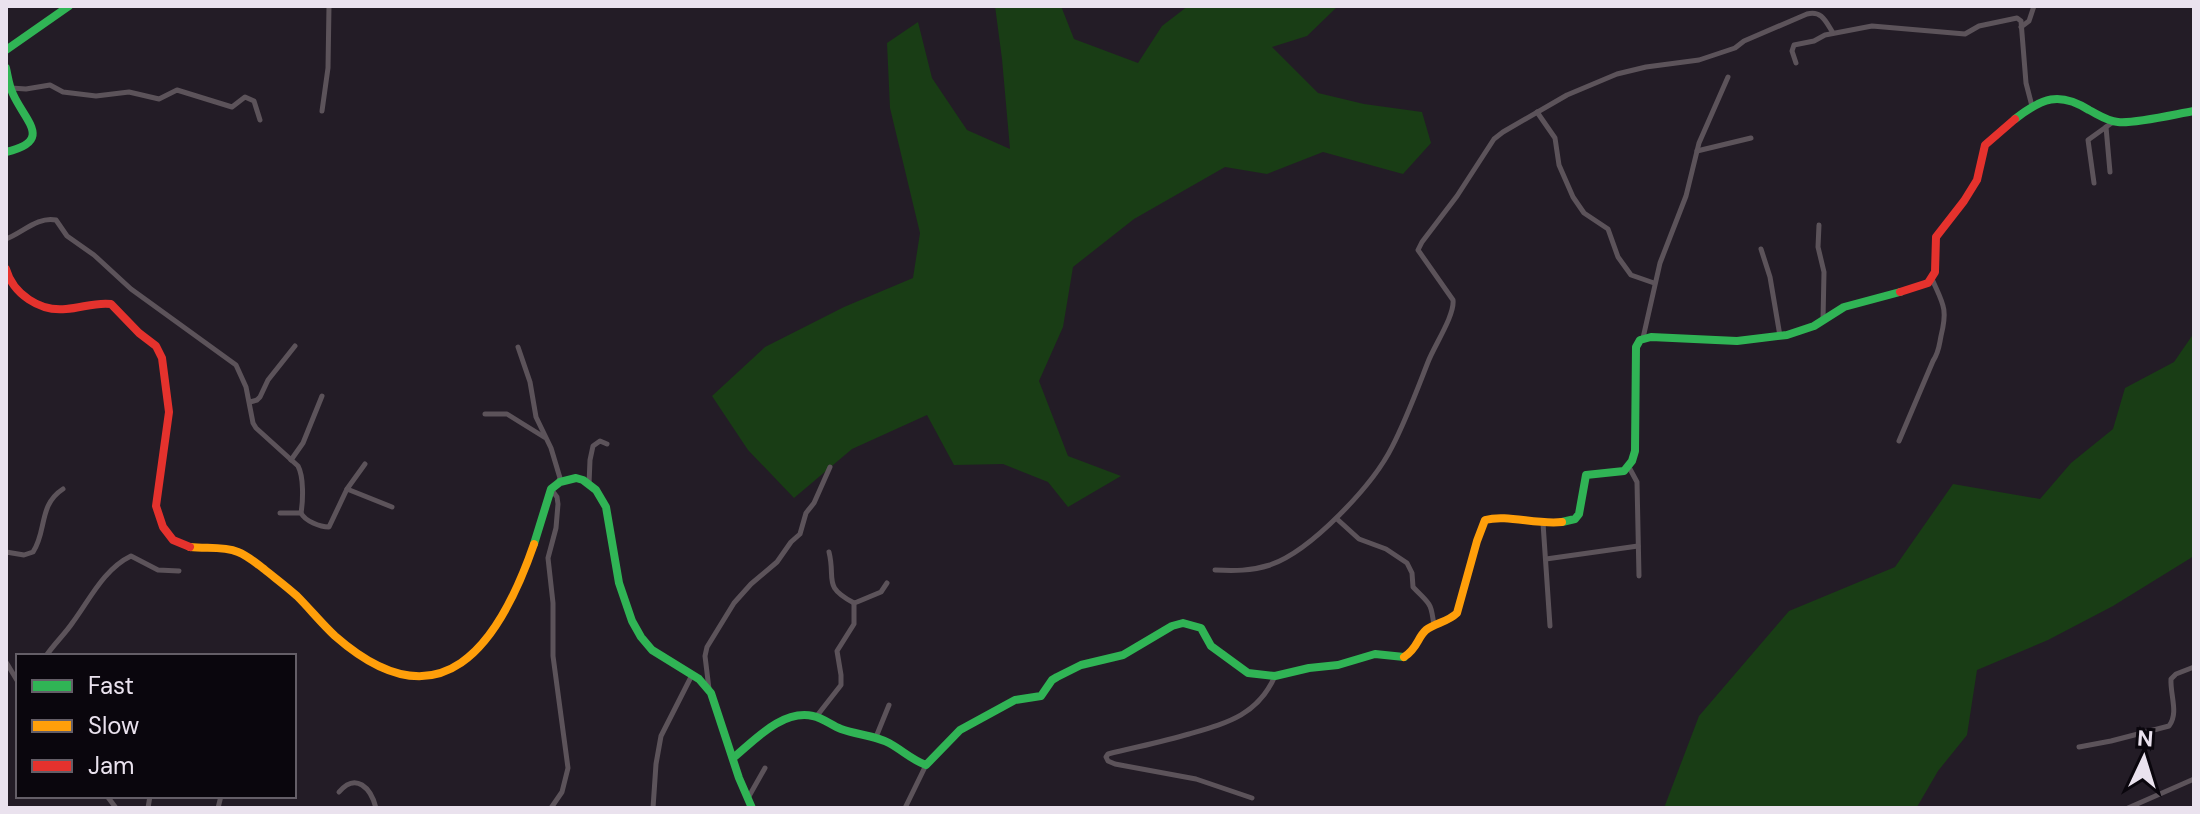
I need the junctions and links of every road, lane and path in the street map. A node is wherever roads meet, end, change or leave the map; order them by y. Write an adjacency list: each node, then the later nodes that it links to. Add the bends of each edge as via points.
1 (69, 6): 6 (street)
2 (329, 6): 12 (street)
3 (2034, 6): 4 (street)
4 (2021, 27): 5 (street, via 2017,18 1965,34 1876,25); 11 (street)
5 (1833, 33): 7 (street, via 1794,45); 14 (street, via 1822,15 1813,12 1699,60 1617,74)
6 (6, 50)
7 (1796, 63)
8 (6, 68): 10 (street)
9 (1728, 77): 18 (street)
10 (11, 88): 15 (street, via 50,85 63,92 129,92 159,99 177,90 232,107 245,97 254,101); 19 (street, via 33,137 23,148)
11 (2032, 106): 16 (street, via 2068,98); 26 (street, via 1985,145 1977,180 1936,237)
12 (322, 111)
13 (2194, 111): 16 (street)
14 (1537, 112): 27 (street, via 1555,138 1559,165 1573,197 1584,213 1608,229 1631,275); 50 (street, via 1494,139 1418,250 1454,308 1390,451)
15 (260, 120)
16 (2110, 125): 20 (street); 21 (street, via 2087,143)
17 (1751, 138): 18 (street)
18 (1697, 151): 27 (street)
19 (6, 152)
20 (2110, 172)
21 (2094, 183)
22 (1819, 225): 28 (street)
23 (6, 239): 34 (street, via 33,224 56,220 67,236 131,289 230,360 243,377)
24 (1761, 249): 29 (street)
25 (6, 269): 44 (street, via 12,287 40,307 68,311 111,304 160,351 169,412 156,506 168,535 192,549 240,551 344,643 395,673 439,674 484,645 504,614)
26 (1932, 279): 28 (street, via 1844,307); 37 (street, via 1945,324)
27 (1654, 283): 30 (street)
28 (1823, 320): 29 (street)
29 (1780, 336): 30 (street, via 1737,341)
30 (1643, 338): 42 (street, via 1636,347 1635,451)
31 (295, 346): 34 (street, via 260,397)
32 (518, 347): 36 (street)
33 (322, 396): 39 (street)
34 (250, 402): 39 (street, via 256,428)
35 (485, 414): 36 (street, via 507,414)
36 (545, 437): 44 (street, via 560,478)
37 (1899, 441)
38 (607, 444): 43 (street, via 597,441 593,446)
39 (291, 460): 49 (street, via 301,472)
40 (365, 464): 46 (street)
41 (830, 467): 67 (street, via 800,534 734,603 707,647)
42 (1630, 469): 51 (street, via 1586,475 1580,515); 52 (street, via 1637,482)
43 (589, 484): 44 (street, via 570,478); 65 (street, via 606,507 628,615 653,652)
44 (555, 486): 80 (street, via 556,528 548,558 553,656 568,768)
45 (63, 489): 53 (street, via 50,501 33,552)
46 (347, 489): 47 (street); 49 (street, via 329,527)
47 (392, 507)
48 (280, 513): 49 (street)
49 (301, 513)
50 (1337, 519): 56 (street, via 1272,565); 61 (street, via 1359,539 1407,563 1413,587 1432,609)
51 (1543, 523): 55 (street); 61 (street, via 1485,520 1457,613)
52 (1638, 546): 55 (street); 58 (street)
53 (6, 552)
54 (829, 552): 60 (street, via 833,586)
55 (1546, 559): 62 (street)
56 (1215, 570)
57 (179, 571): 63 (street, via 158,570 131,556 126,559 104,578)
58 (1639, 576)
59 (887, 583): 60 (street, via 873,597)
60 (854, 603): 69 (street, via 854,624 837,651 841,685)
61 (1434, 626): 66 (street, via 1404,657 1375,654)
62 (1550, 626)
63 (48, 654)
64 (2194, 667): 71 (street, via 2171,679 2174,716 2169,726)
65 (692, 675): 67 (street); 81 (street, via 661,736)
66 (1275, 676): 73 (street, via 1248,673 1211,646 1201,628 1177,624 1123,655 1064,673 1052,680 1044,695 1015,700 969,724); 77 (street, via 1268,692 1238,718 1106,757 1115,764 1196,779)
67 (709, 690): 72 (street)
68 (889, 705): 70 (street)
69 (816, 717): 70 (street); 72 (street, via 785,718)
70 (876, 737): 73 (street)
71 (2079, 747)
72 (733, 758): 78 (street)
73 (926, 765): 82 (street)
74 (765, 768): 78 (street)
75 (2194, 779): 83 (street)
76 (339, 792): 79 (street, via 355,782 369,792)
77 (1252, 798)
78 (749, 804)
79 (376, 808)
80 (551, 808)
81 (653, 808)
82 (905, 808)
83 (2128, 808)

